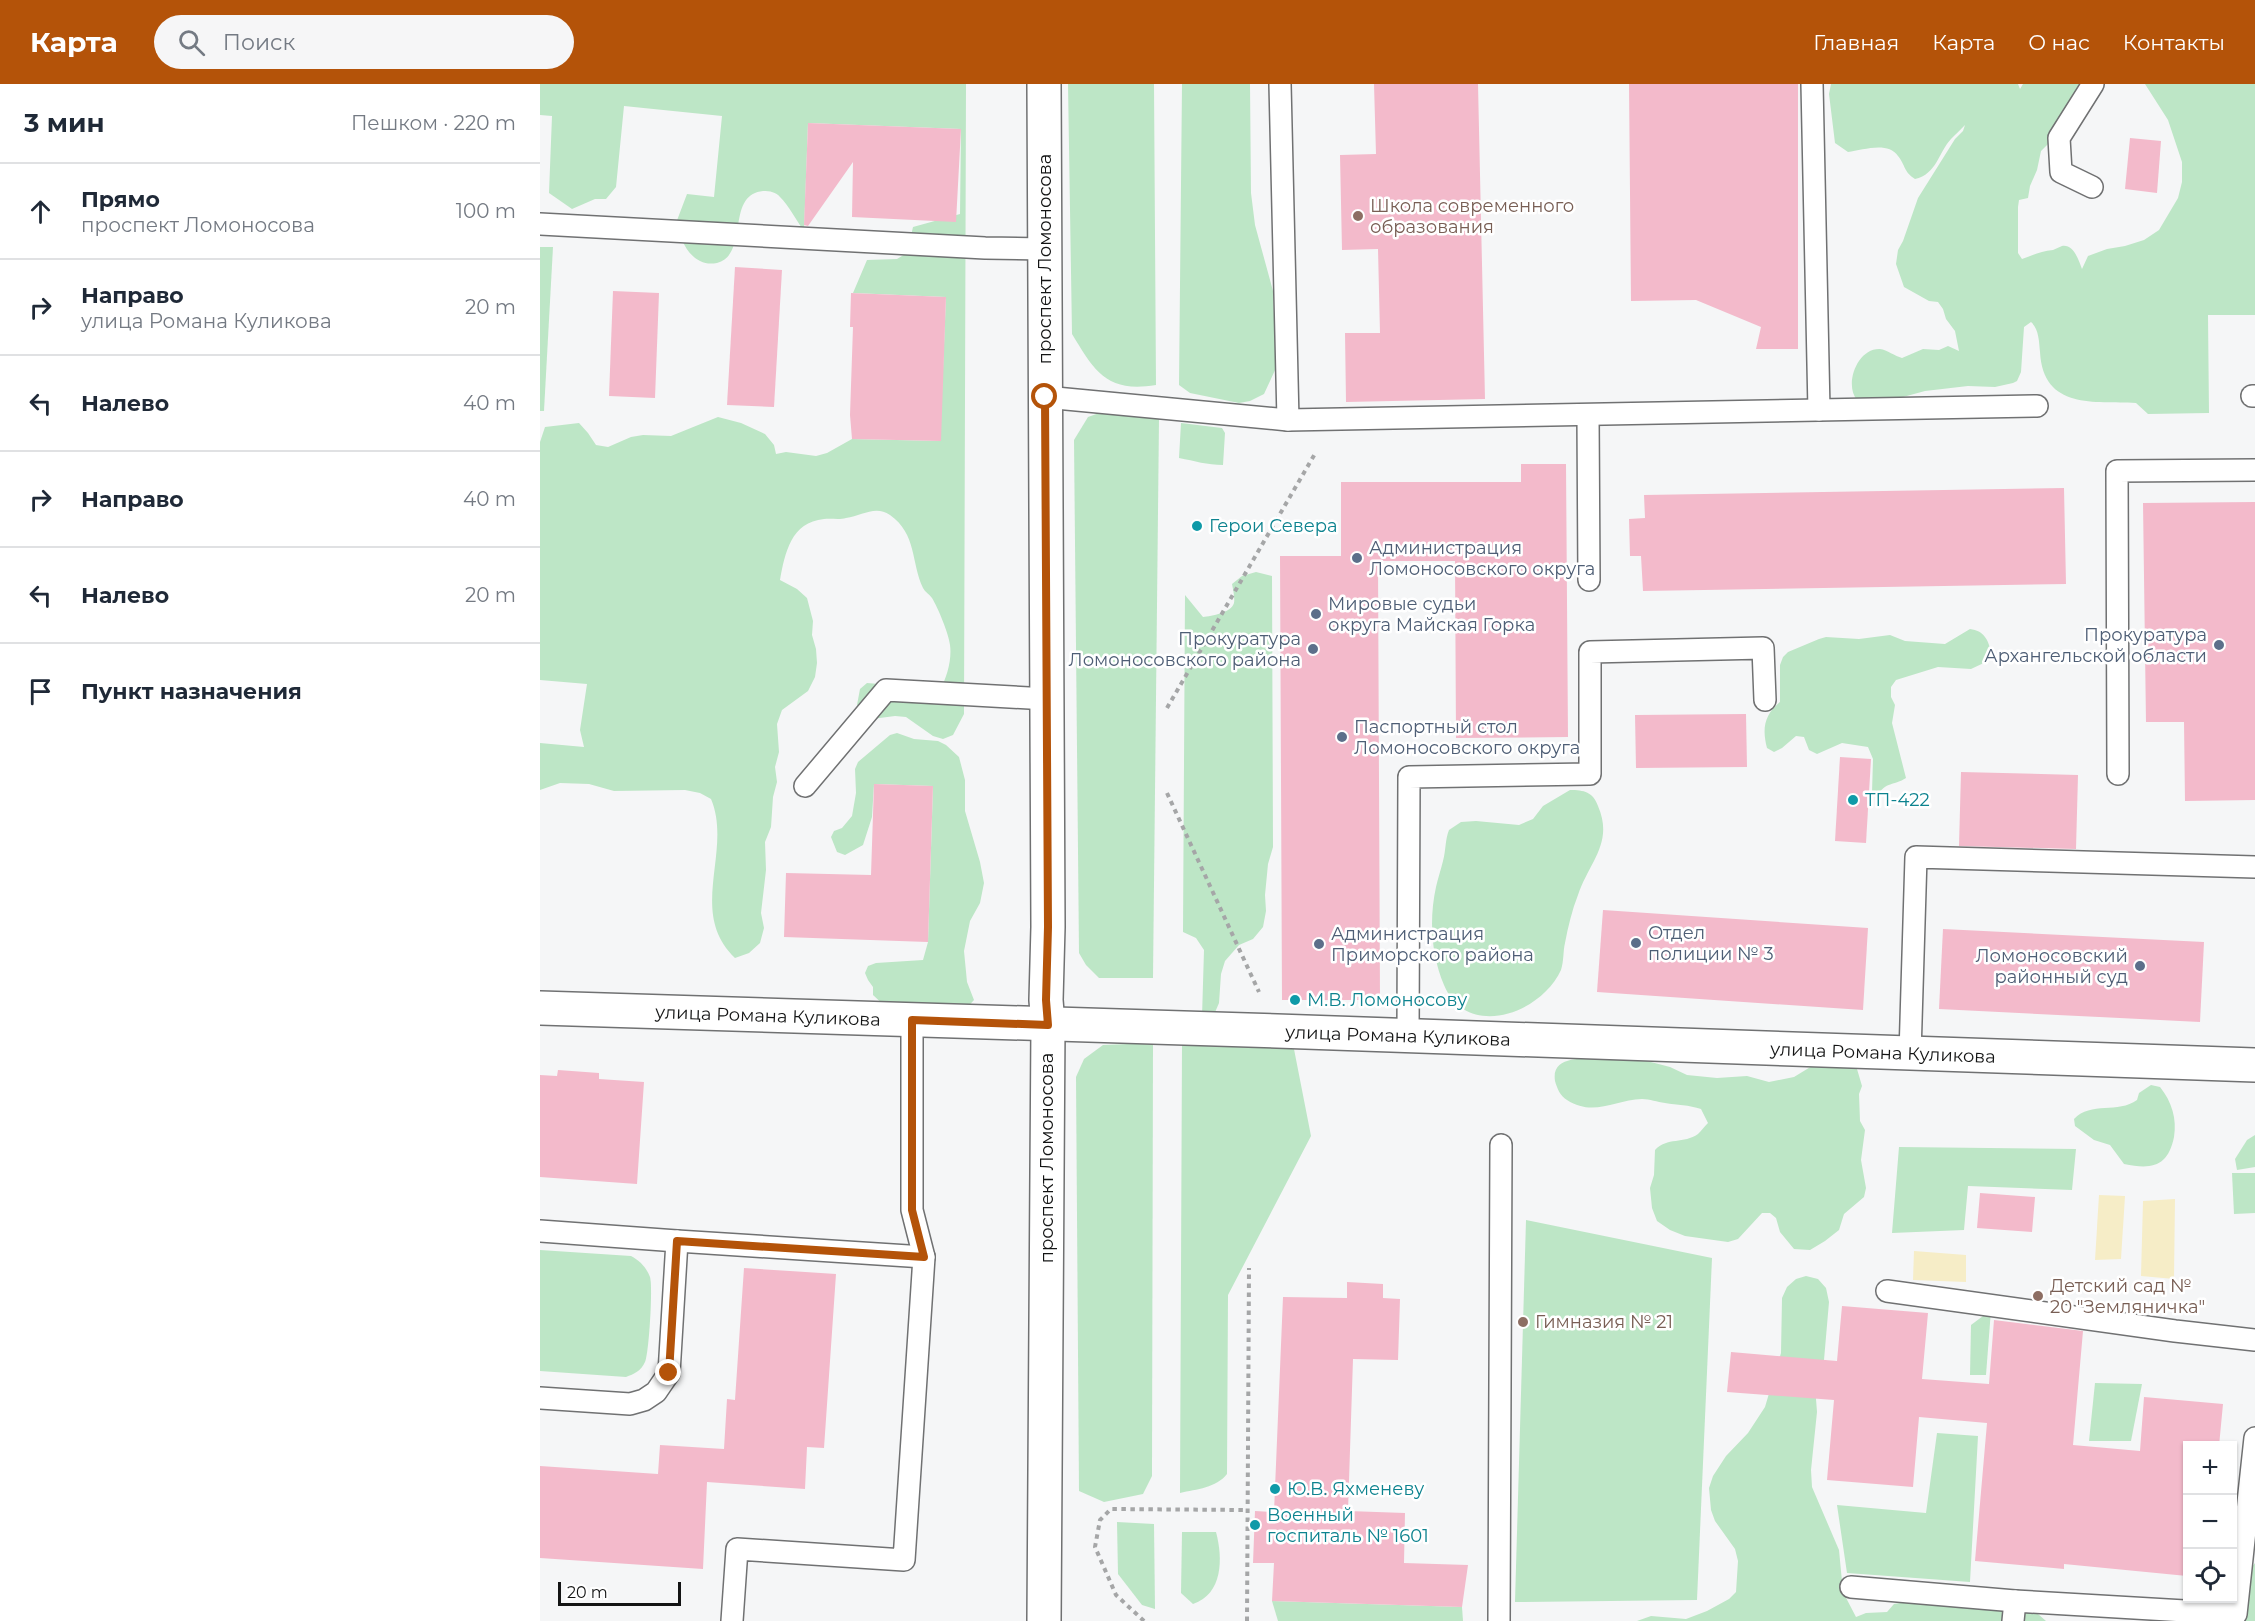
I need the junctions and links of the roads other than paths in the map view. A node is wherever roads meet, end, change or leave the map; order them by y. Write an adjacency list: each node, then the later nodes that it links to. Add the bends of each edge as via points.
1 (1044, 84): 7 (street, проспект Ломоносова)
2 (1280, 84): 12 (lane)
3 (1812, 84): 10 (lane)
4 (2093, 84): 5 (lane, via 2059,138 2061,172)
5 (2092, 187)
6 (540, 224): 7 (lane)
7 (1045, 249): 8 (street, проспект Ломоносова)
8 (1045, 397): 12 (lane); 15 (street, проспект Ломоносова)
9 (2037, 406): 10 (lane)
10 (1819, 410): 11 (lane)
11 (1588, 415): 12 (lane); 14 (lane)
12 (1288, 420)
13 (2255, 470): 17 (lane, via 2117,471)
14 (1589, 580)
15 (1047, 699): 18 (lane, via 886,690); 22 (street, проспект Ломоносова)
16 (1766, 700): 23 (lane, via 1763,648 1590,652 1590,774 1409,777)
17 (2118, 774)
18 (805, 786)
19 (2255, 867): 24 (lane, via 1916,857)
20 (540, 1008): 21 (street, улица Романа Куликова)
21 (912, 1020): 22 (street, улица Романа Куликова); 29 (lane, via 912,1210)
22 (1048, 1025): 23 (street, улица Романа Куликова); 37 (street, проспект Ломоносова)
23 (1408, 1037): 24 (street, улица Романа Куликова)
24 (1910, 1054): 25 (street, улица Романа Куликова)
25 (2255, 1065)
26 (1502, 1145): 38 (lane)
27 (540, 1231): 28 (lane)
28 (677, 1241): 29 (lane); 32 (lane, via 669,1373 656,1392 630,1404)
29 (924, 1257): 36 (lane, via 904,1560 737,1549)
30 (1887, 1291): 31 (lane)
31 (2255, 1340)
32 (540, 1398)
33 (2255, 1438): 35 (lane, via 2236,1614)
34 (1851, 1587): 35 (lane)
35 (2014, 1611)
36 (732, 1621)
37 (1044, 1621)
38 (1499, 1621)

